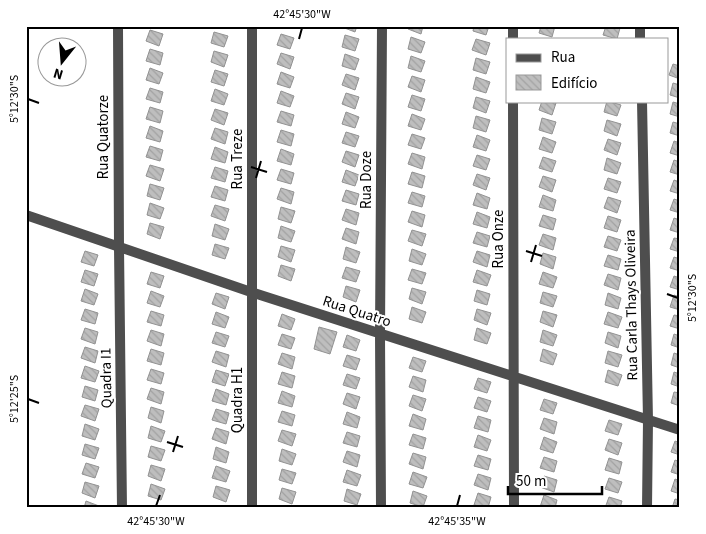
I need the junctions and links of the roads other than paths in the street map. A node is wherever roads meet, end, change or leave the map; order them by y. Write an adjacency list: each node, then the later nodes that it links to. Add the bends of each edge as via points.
1 (118, 26): 7 (street, Rua Quatorze)
2 (252, 26): 8 (street, Rua Treze)
3 (382, 26): 9 (street, Rua Doze)
4 (513, 102): 10 (street, Rua Onze)
5 (642, 102): 11 (street, Rua Carla Thays Oliveira)
6 (26, 215): 7 (street, Rua Quatro)
7 (119, 247): 8 (street, Rua Quatro); 13 (street, Quadra I1)
8 (251, 292): 9 (street, Rua Quatro); 14 (street, Quadra H1)
9 (380, 334): 10 (street, Rua Quatro); 15 (street, Rua Doze)
10 (514, 377): 11 (street, Rua Quatro); 16 (street, Rua Onze)
11 (648, 420): 12 (street, Rua Quatro); 17 (street, Rua Carla Thays Oliveira)
12 (680, 430)
13 (122, 508)
14 (252, 508)
15 (381, 508)
16 (514, 508)
17 (647, 508)

